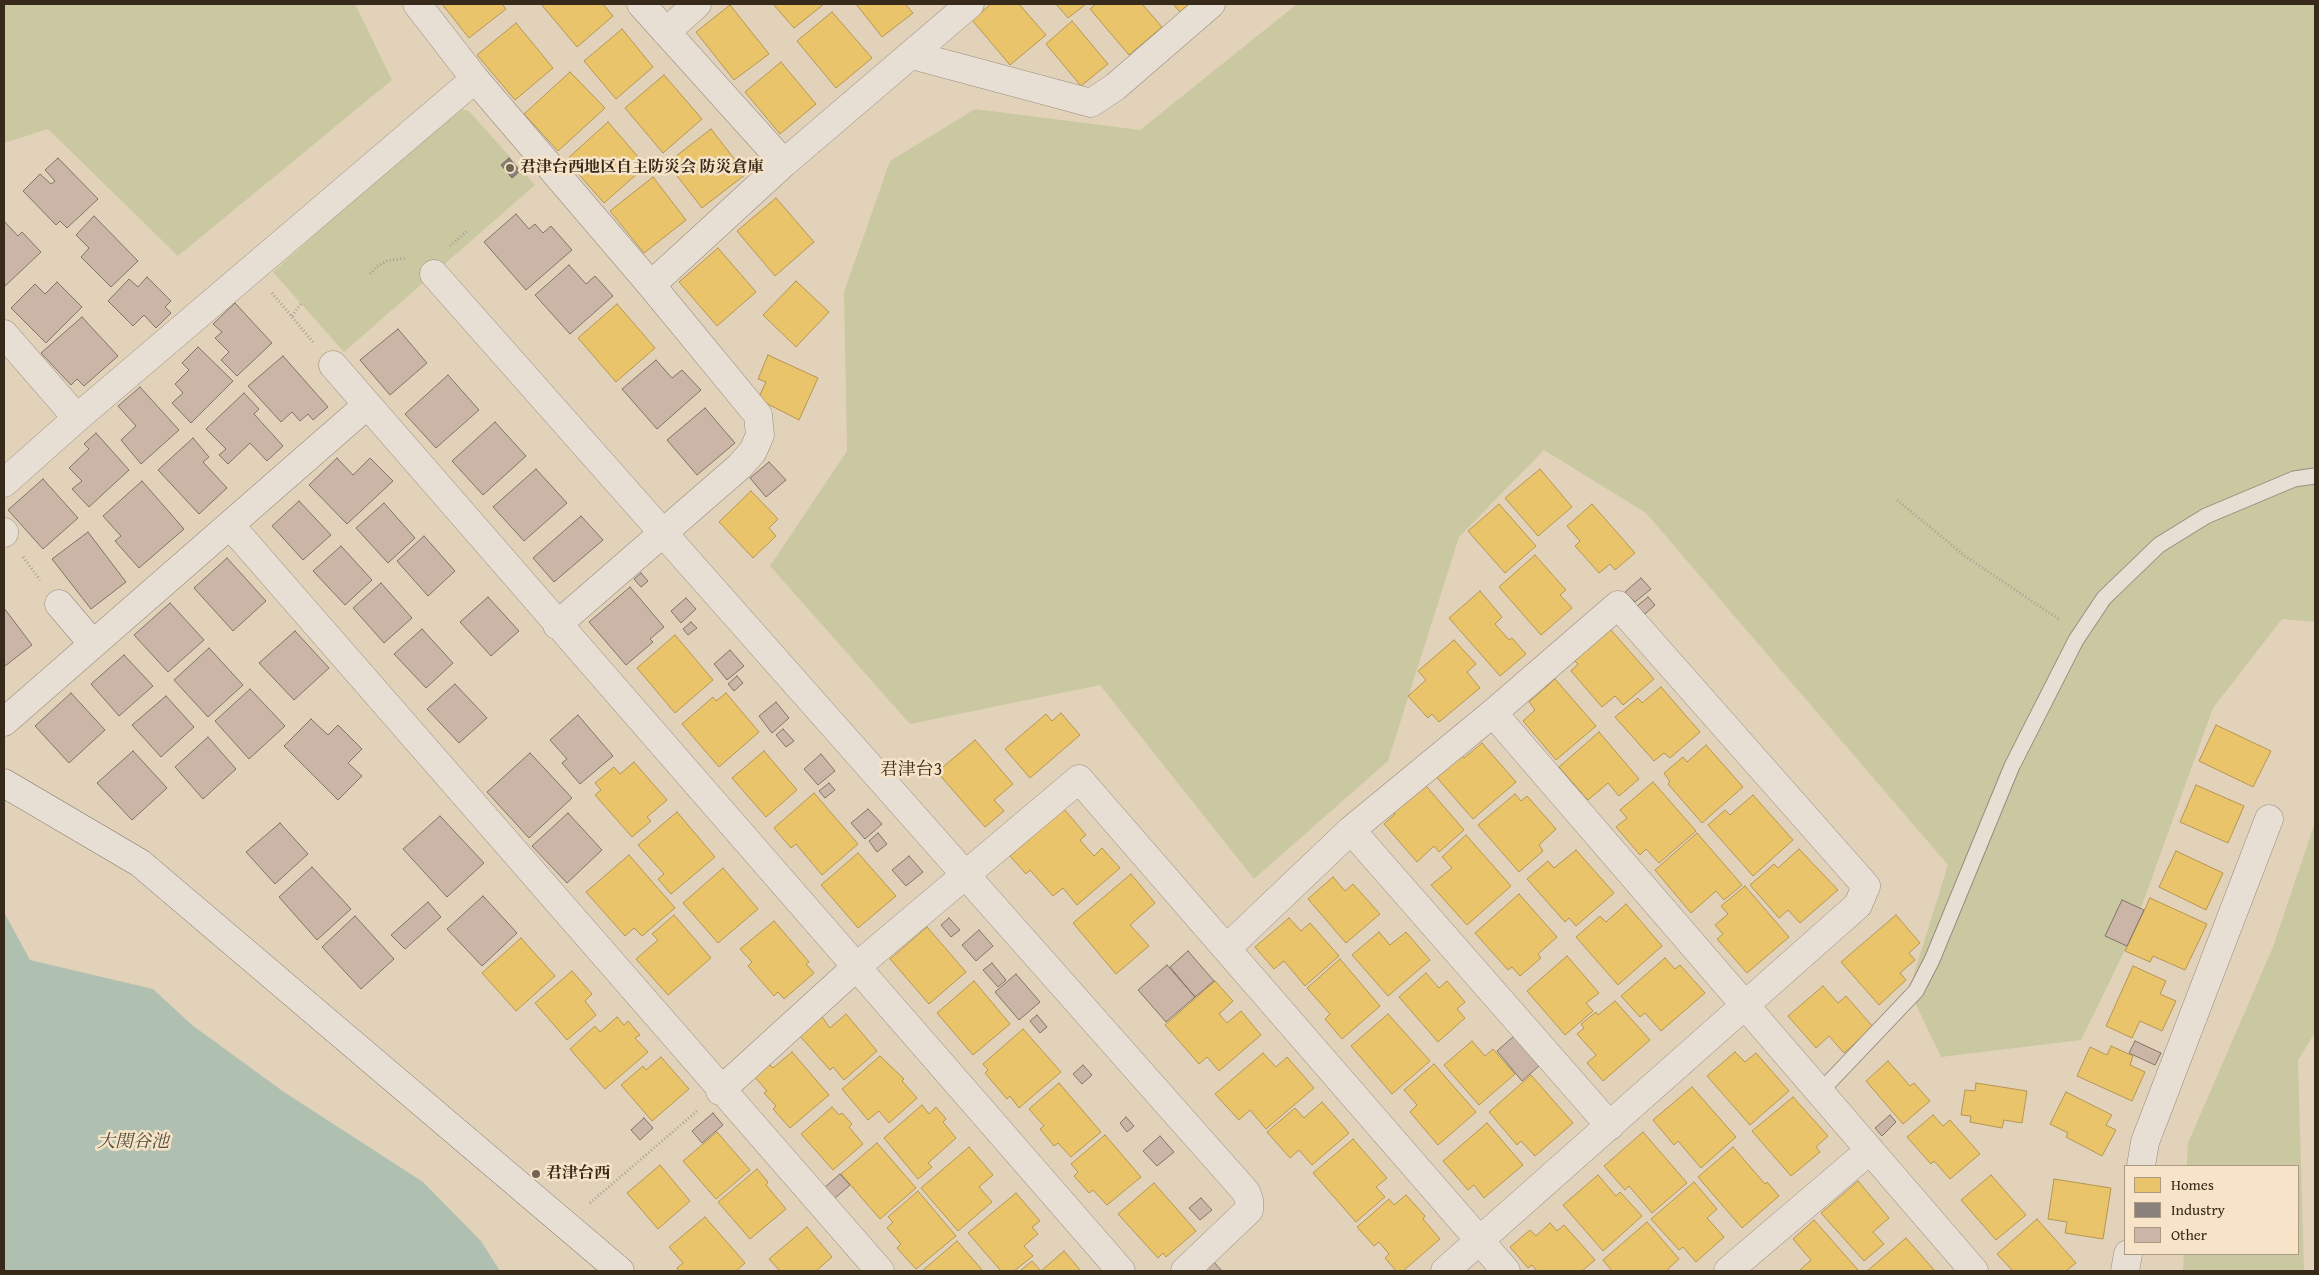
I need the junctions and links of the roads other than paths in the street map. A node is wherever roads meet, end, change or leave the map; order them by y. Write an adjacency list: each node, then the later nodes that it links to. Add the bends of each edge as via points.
1 (417, 4): 8 (street)
2 (641, 4): 6 (street)
3 (698, 4): 6 (street)
4 (970, 4): 7 (street)
5 (1211, 4): 7 (street, via 1116,87 1091,103)
6 (666, 32): 9 (street)
7 (912, 55): 9 (street)
8 (475, 79): 11 (street); 15 (street)
9 (784, 163): 11 (street)
10 (434, 274): 19 (street)
11 (651, 285): 19 (street, via 758,415 760,435 753,451 740,466)
12 (4, 334): 15 (street)
13 (333, 365): 14 (street)
14 (366, 406): 18 (street); 21 (street)
15 (77, 418): 17 (street)
16 (2315, 476): 32 (lane, via 2294,479 2206,516 2159,545 2104,598 2076,640 2012,766 1932,960 1916,991)
17 (4, 483)
18 (230, 525): 22 (street); 33 (street)
19 (663, 533): 21 (street); 28 (street)
20 (59, 604): 22 (street)
21 (557, 625): 30 (street)
22 (93, 644): 24 (street)
23 (1493, 713): 27 (street); 31 (street); 31 (street, via 1618,605 1866,886 1858,905)
24 (4, 722)
25 (4, 784): 39 (street, via 140,863)
26 (2269, 819): 36 (street, via 2145,1142)
27 (1351, 830): 29 (street); 34 (street)
28 (966, 875): 29 (street, via 1079,779); 30 (street); 42 (street, via 1246,1192 1249,1210)
29 (1227, 948): 37 (street)
30 (855, 968): 33 (street); 41 (street)
31 (1745, 1006): 32 (street); 34 (street)
32 (1819, 1093): 35 (street)
33 (712, 1098): 40 (street)
34 (1610, 1126): 37 (street)
35 (1870, 1150): 45 (street); 46 (street)
36 (2142, 1165)
37 (1480, 1242): 43 (street); 44 (street)
38 (2128, 1255): 47 (street)
39 (620, 1271)
40 (880, 1271)
41 (1121, 1271)
42 (1185, 1271)
43 (1445, 1271)
44 (1506, 1271)
45 (1728, 1271)
46 (1974, 1271)
47 (2125, 1271)

